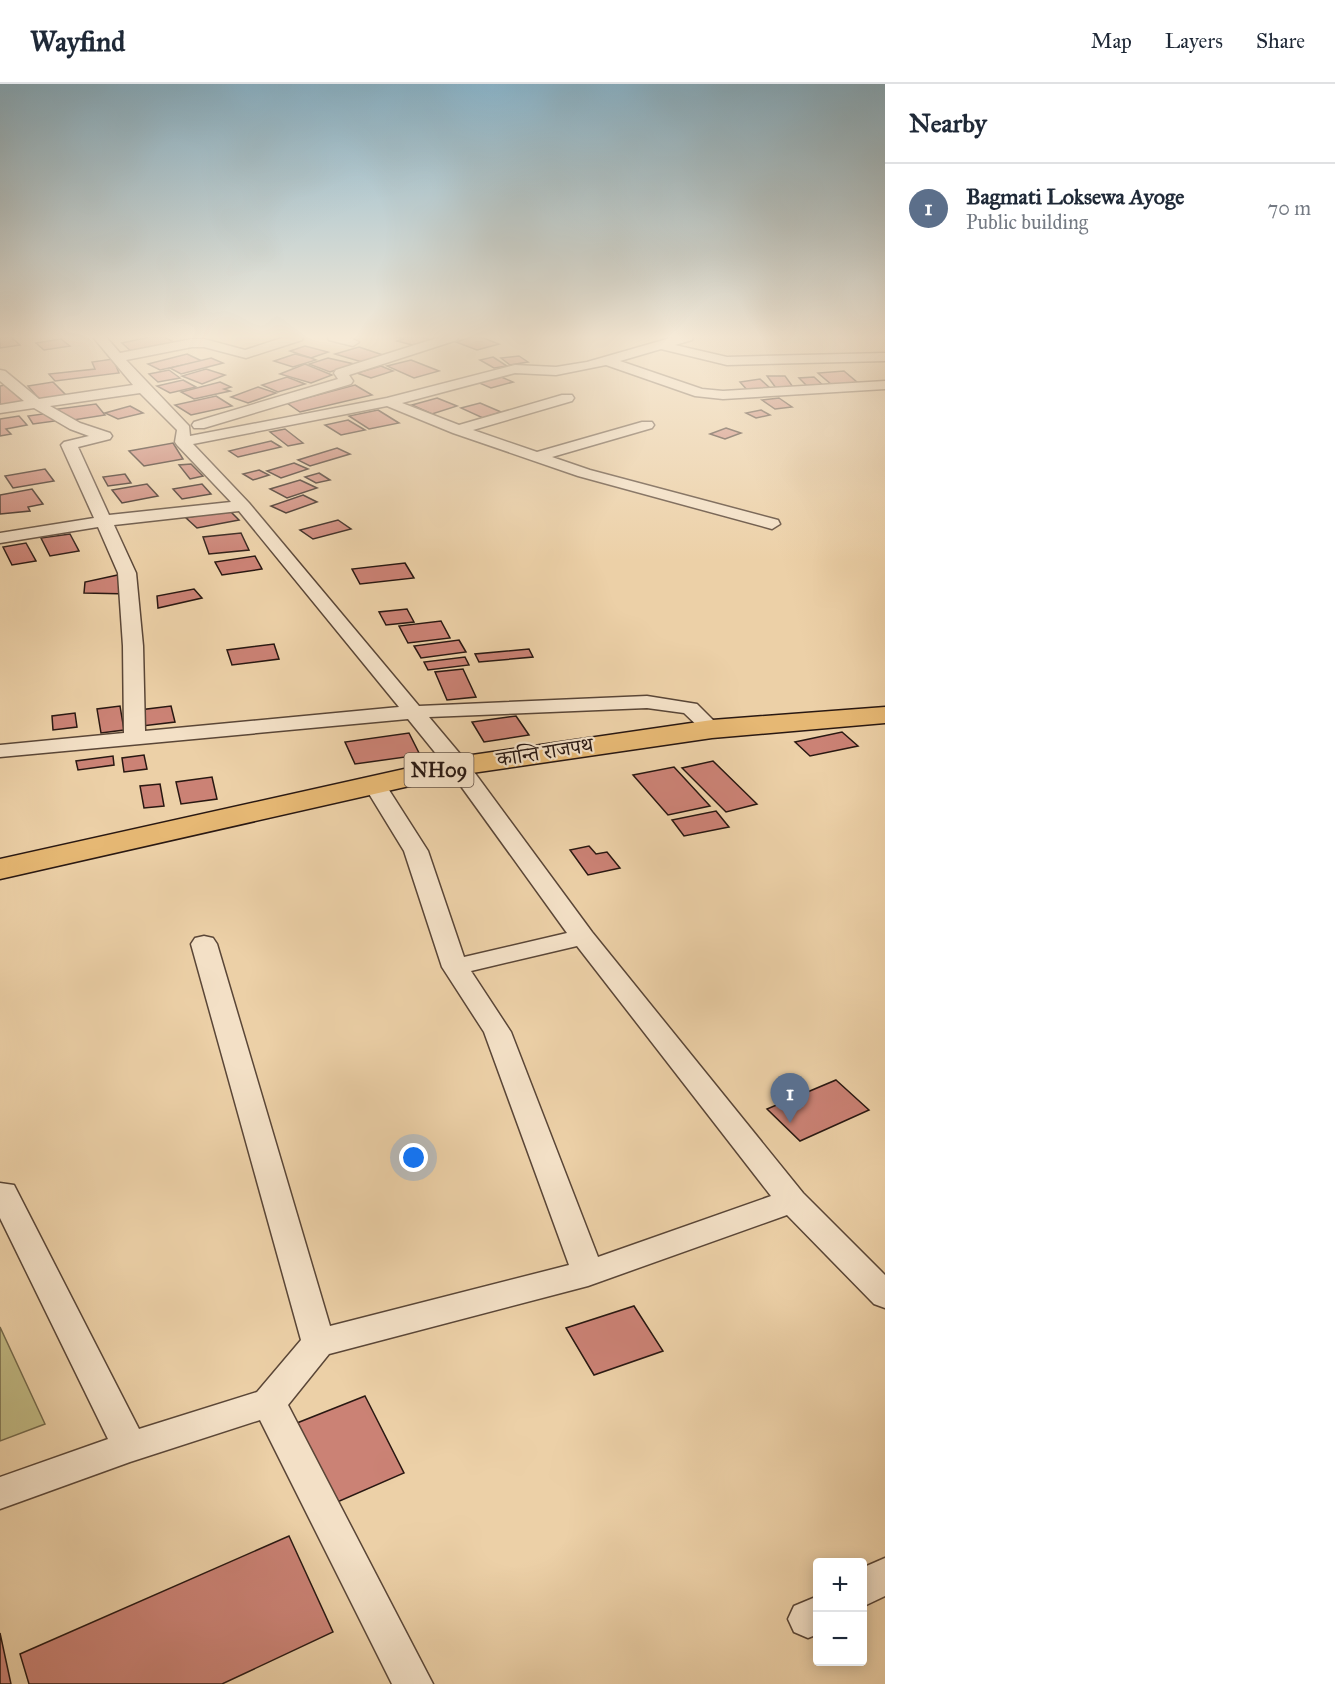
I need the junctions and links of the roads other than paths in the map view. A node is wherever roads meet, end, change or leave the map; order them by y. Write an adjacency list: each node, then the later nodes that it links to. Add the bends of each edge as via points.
1 (50, 412): 12 (street, via 75,426 105,436 69,445)
2 (163, 412): 9 (street)
3 (255, 412): 9 (street)
4 (330, 412): 9 (street)
5 (412, 412): 8 (street)
6 (520, 412): 8 (street)
7 (646, 426): 10 (street)
8 (458, 430): 10 (street)
9 (183, 436): 11 (street)
10 (536, 457): 13 (street)
11 (243, 506): 12 (street); 15 (street)
12 (104, 521): 14 (street); 18 (street, via 127,573 130,594)
13 (772, 524)
14 (0, 538)
15 (412, 712): 17 (street, via 646,702 690,708); 18 (street); 20 (street)
16 (885, 715): 17 (main road, कान्ति राजपथ / NH09)
17 (712, 729): 20 (main road, कान्ति राजपथ / NH09)
18 (135, 739): 19 (street)
19 (0, 751)
20 (458, 766): 21 (main road, कान्ति राजपथ / NH09); 23 (street)
21 (374, 784): 22 (main road, कान्ति राजपथ / NH09); 25 (street, via 416,851)
22 (0, 869)
23 (583, 937): 25 (street); 27 (street)
24 (204, 944): 30 (street)
25 (455, 967): 28 (street, via 497,1032)
26 (3, 1193): 32 (street)
27 (792, 1201): 28 (street); 29 (street)
28 (588, 1273): 30 (street)
29 (885, 1295)
30 (318, 1343): 31 (street)
31 (269, 1402): 32 (street); 36 (street)
32 (130, 1447): 33 (street)
33 (0, 1493)
34 (885, 1576): 35 (street)
35 (867, 1586)
36 (413, 1684)

